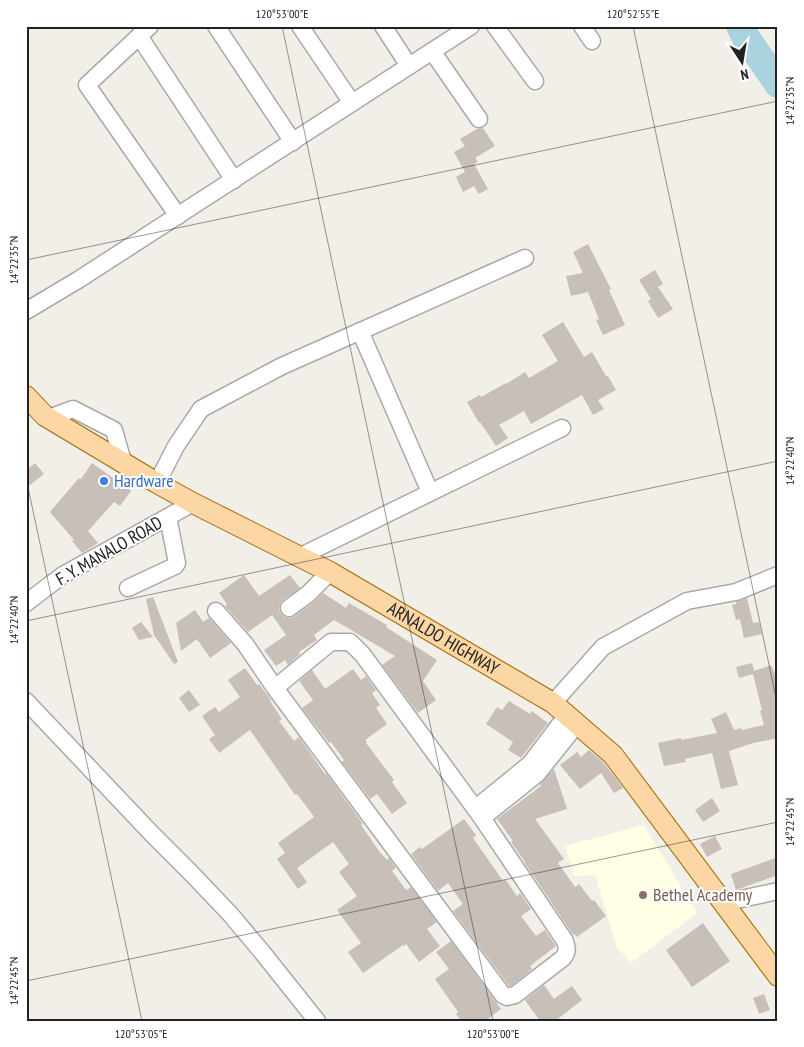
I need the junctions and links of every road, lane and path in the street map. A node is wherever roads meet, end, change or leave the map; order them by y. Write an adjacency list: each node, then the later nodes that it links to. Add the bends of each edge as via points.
1 (216, 26): 14 (street)
2 (300, 26): 12 (street)
3 (383, 26): 10 (street)
4 (471, 26): 9 (street)
5 (495, 26): 11 (street)
6 (582, 26): 8 (street)
7 (145, 31): 15 (street); 16 (street, via 87,85)
8 (592, 41)
9 (432, 52): 10 (street); 13 (street)
10 (409, 66): 12 (street)
11 (535, 80)
12 (352, 103): 14 (street)
13 (479, 119)
14 (293, 142): 15 (street)
15 (234, 180): 16 (street)
16 (178, 216): 18 (street)
17 (525, 258): 19 (street)
18 (26, 311)
19 (360, 331): 22 (street, via 282,366 201,409 176,446); 23 (street)
20 (26, 396): 22 (main road, ARNALDO HIGHWAY, via 48,418)
21 (562, 428): 23 (street)
22 (157, 483): 24 (main road, ARNALDO HIGHWAY)
23 (430, 492): 26 (street)
24 (193, 503): 25 (street, F. Y. MANALO ROAD); 26 (main road, ARNALDO HIGHWAY)
25 (168, 517): 29 (street, via 177,563); 30 (street, F. Y. MANALO ROAD, via 63,575)
26 (299, 557): 27 (main road, ARNALDO HIGHWAY)
27 (330, 572): 31 (street); 35 (main road, ARNALDO HIGHWAY)
28 (778, 575): 35 (street, via 736,592 687,601 603,647)
29 (128, 588)
30 (26, 602)
31 (289, 608)
32 (216, 611): 33 (street, via 245,644)
33 (275, 688): 36 (street, via 331,642 350,642); 36 (street, via 503,995 511,997 563,958 567,947)
34 (26, 701): 40 (street, via 230,915)
35 (565, 714): 36 (street, via 534,769); 38 (main road, ARNALDO HIGHWAY, via 613,755)
36 (478, 814)
37 (778, 891): 38 (street)
38 (723, 903): 39 (main road, ARNALDO HIGHWAY)
39 (778, 976)
40 (317, 1021)

